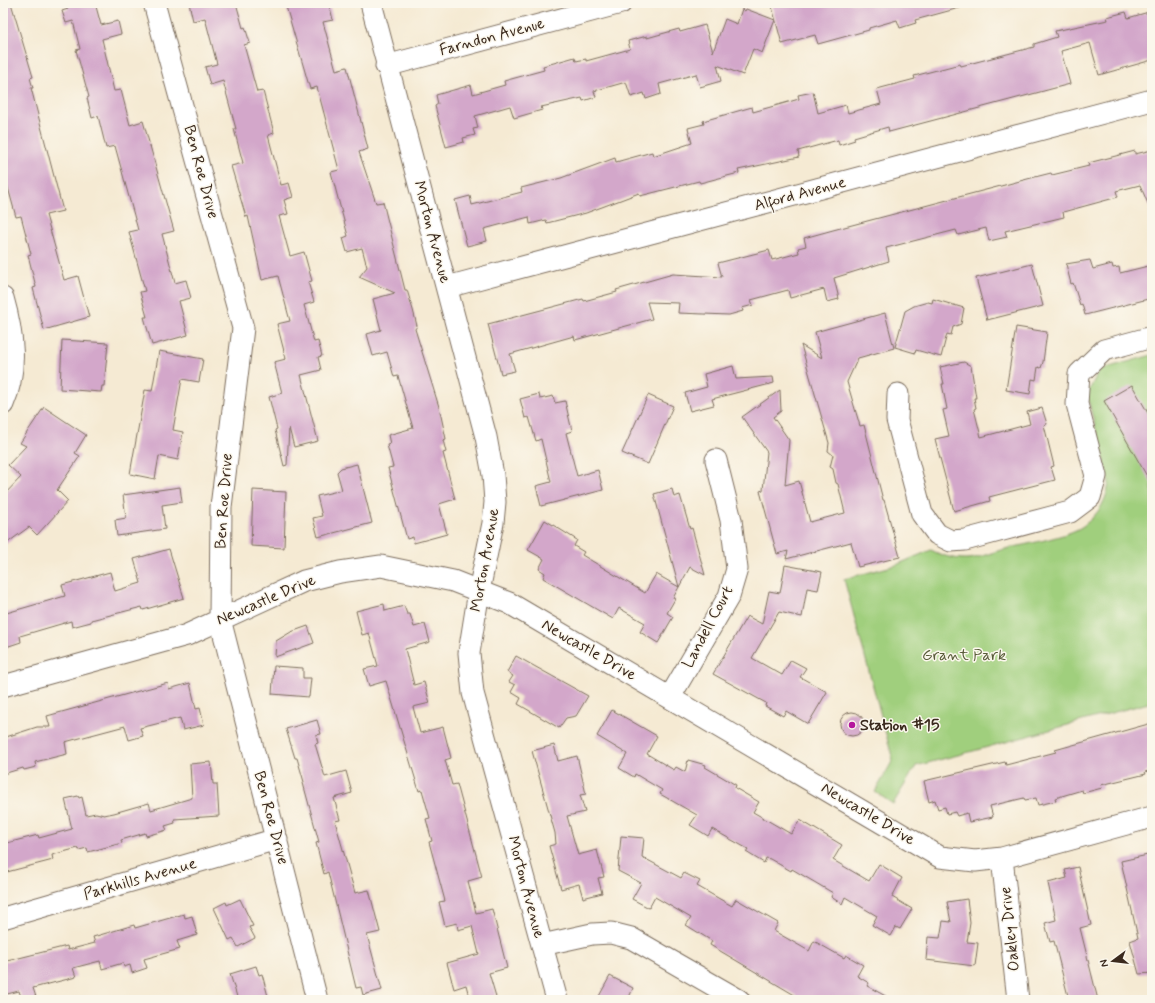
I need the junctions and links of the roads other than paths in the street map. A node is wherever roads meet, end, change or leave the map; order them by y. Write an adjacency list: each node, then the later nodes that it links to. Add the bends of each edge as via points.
1 (154, 3): 13 (street, Ben Roe Drive, via 243,328 221,506)
2 (371, 3): 4 (street, Morton Avenue)
3 (621, 3): 4 (street, Farndon Avenue)
4 (386, 66): 6 (street, Morton Avenue)
5 (1152, 100): 6 (street, Alford Avenue)
6 (447, 287): 12 (street, Morton Avenue, via 486,437 493,475 493,523)
7 (3, 298): 10 (street, via 11,336 12,364 9,389)
8 (1152, 337): 9 (street, via 1104,350 1079,374 1077,404 1096,476 1090,497 1070,512 965,540 951,541 937,534 922,514 897,420)
9 (898, 394)
10 (3, 404)
11 (716, 460): 15 (street, Landell Court, via 731,520 737,569 729,596)
12 (479, 591): 13 (street, Newcastle Drive, via 453,581 381,566 304,581); 15 (street, Newcastle Drive, via 509,603); 20 (street, Morton Avenue, via 469,653 473,693)
13 (220, 618): 14 (street, Newcastle Drive, via 187,635); 17 (street, Ben Roe Drive)
14 (3, 686)
15 (670, 697): 18 (street, Newcastle Drive, via 940,857 975,861)
16 (1152, 817): 18 (street, Newcastle Drive)
17 (277, 839): 19 (street, Parkhills Avenue); 21 (street, Ben Roe Drive)
18 (1002, 858): 24 (street, Oakley Drive)
19 (3, 918)
20 (542, 945): 22 (street, Morton Avenue); 23 (street, via 592,934 611,933 631,938)
21 (318, 1000)
22 (557, 1000)
23 (739, 1000)
24 (1018, 1000)

